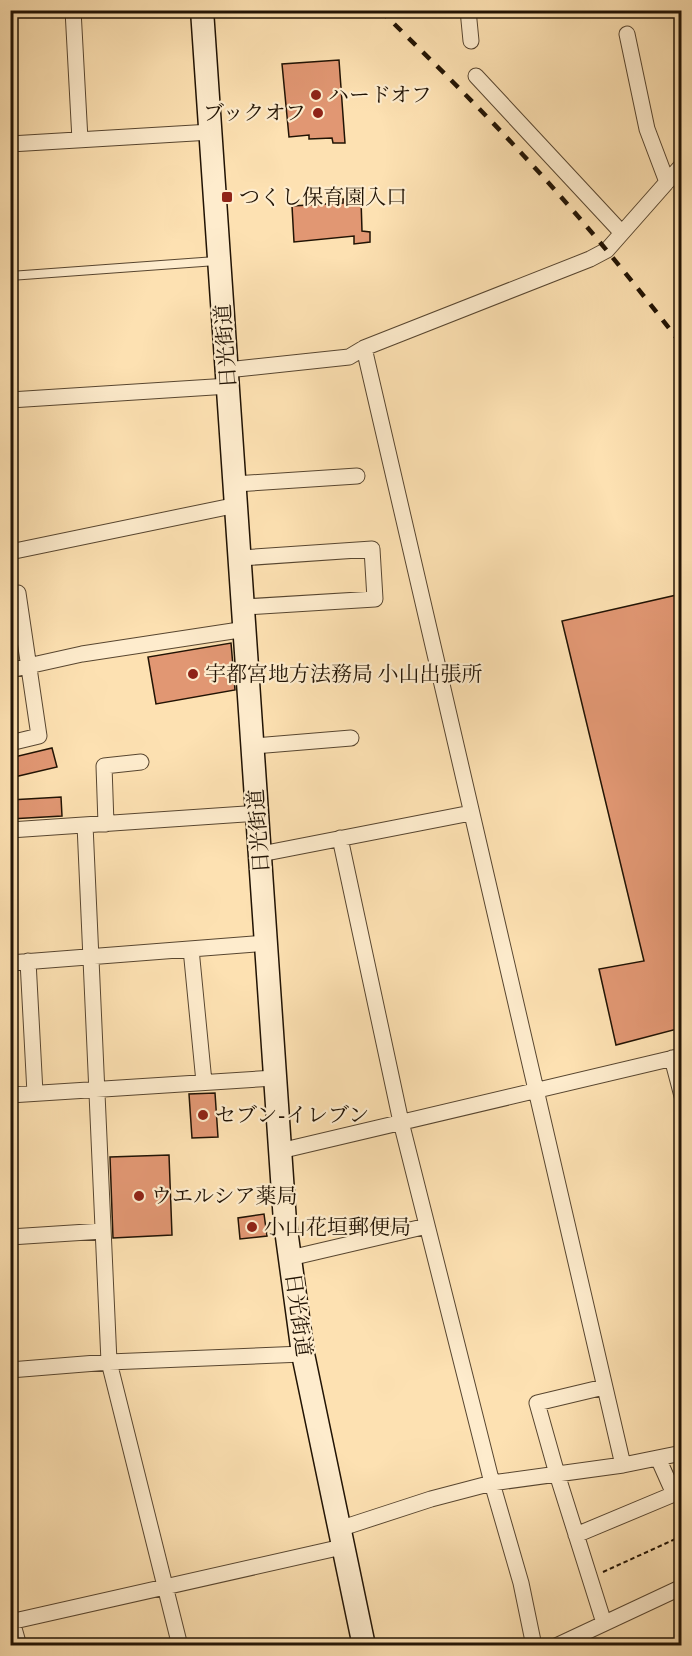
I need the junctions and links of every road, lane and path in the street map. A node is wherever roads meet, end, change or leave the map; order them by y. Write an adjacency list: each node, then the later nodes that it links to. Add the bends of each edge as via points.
1 (73, 10): 8 (street)
2 (202, 10): 7 (main road, 日光街道)
3 (468, 10): 5 (street)
4 (627, 34): 11 (street, via 647,129)
5 (471, 42)
6 (476, 76): 12 (street)
7 (211, 132): 8 (street); 13 (main road, 日光街道)
8 (80, 140): 9 (street)
9 (10, 144)
10 (681, 165): 11 (street)
11 (667, 182): 12 (street)
12 (622, 233): 15 (street, via 607,250 590,259)
13 (220, 261): 14 (lane); 16 (main road, 日光街道)
14 (10, 276)
15 (364, 348): 16 (street, via 349,357); 31 (street)
16 (228, 378): 17 (street); 19 (main road, 日光街道)
17 (10, 400)
18 (357, 476): 19 (street)
19 (236, 494): 20 (street); 21 (main road, 日光街道)
20 (10, 552)
21 (241, 558): 23 (main road, 日光街道); 23 (street, via 372,549 375,599)
22 (10, 595): 24 (street, via 18,593)
23 (245, 618): 24 (street); 28 (main road, 日光街道)
24 (29, 666): 25 (street); 27 (street, via 39,736)
25 (10, 670)
26 (351, 738): 28 (street)
27 (10, 742)
28 (254, 746): 30 (main road, 日光街道)
29 (141, 762): 32 (street, via 104,766)
30 (259, 813): 32 (street); 36 (main road, 日光街道)
31 (471, 813): 35 (street); 46 (street)
32 (106, 824): 33 (street)
33 (85, 825): 34 (street); 39 (street)
34 (10, 830)
35 (340, 838): 36 (street); 50 (street)
36 (261, 854): 37 (main road, 日光街道)
37 (267, 943): 38 (street); 43 (main road, 日光街道)
38 (191, 949): 39 (street); 44 (street)
39 (92, 957): 40 (street); 45 (street)
40 (28, 961): 41 (street); 47 (street)
41 (10, 963)
42 (677, 1057): 46 (street); 49 (street)
43 (275, 1078): 44 (street); 51 (main road, 日光街道)
44 (204, 1082): 45 (street)
45 (98, 1088): 47 (street); 53 (street)
46 (534, 1092): 50 (street); 59 (street)
47 (35, 1093): 48 (street)
48 (10, 1095)
49 (681, 1096)
50 (401, 1122): 51 (street); 52 (street)
51 (280, 1151): 55 (main road, 日光街道)
52 (427, 1226): 55 (street); 64 (street)
53 (103, 1232): 54 (street); 57 (street)
54 (10, 1237)
55 (290, 1258): 56 (main road, 日光街道)
56 (303, 1354): 57 (street); 67 (main road, 日光街道)
57 (109, 1362): 58 (street); 70 (street)
58 (10, 1370)
59 (604, 1388): 62 (street); 63 (street, via 537,1403)
60 (681, 1453): 61 (street)
61 (658, 1458): 62 (street); 65 (street, via 674,1494)
62 (623, 1465): 63 (street)
63 (557, 1474): 64 (street); 65 (street)
64 (492, 1483): 67 (street, via 431,1499); 76 (street, via 521,1583)
65 (576, 1535): 68 (street)
66 (681, 1536): 68 (path)
67 (340, 1538): 70 (street); 75 (main road, 日光街道)
68 (590, 1578): 72 (street)
69 (681, 1587): 72 (street)
70 (165, 1588): 71 (street); 74 (street)
71 (11, 1619): 73 (street)
72 (604, 1623): 77 (street)
73 (19, 1646)
74 (180, 1646)
75 (364, 1646)
76 (534, 1646)
77 (556, 1646)

